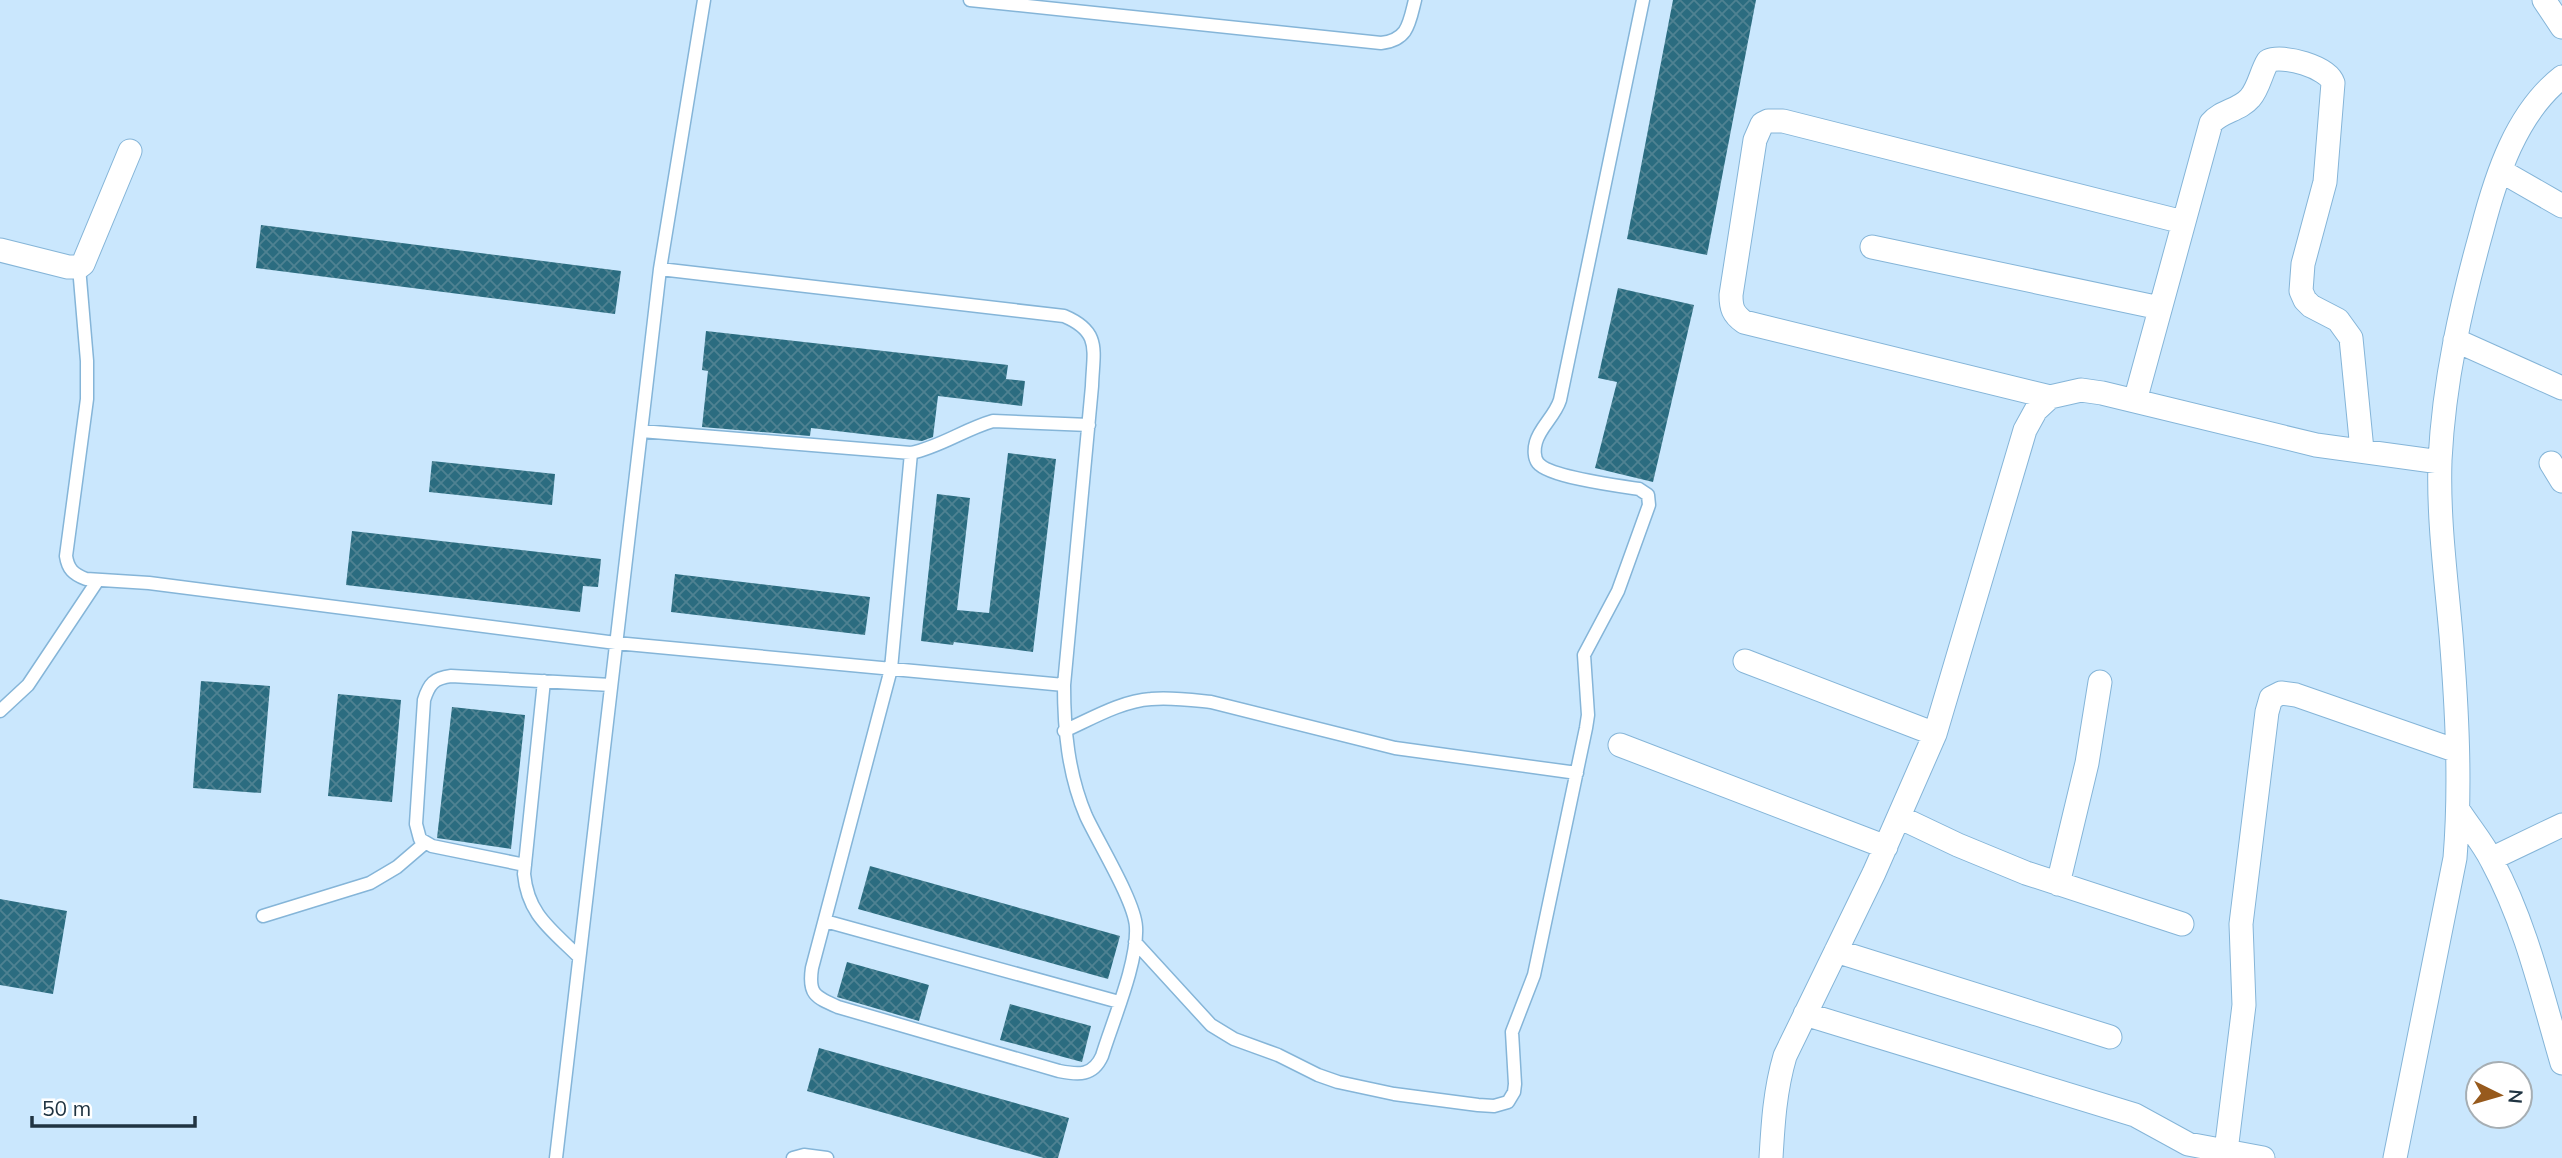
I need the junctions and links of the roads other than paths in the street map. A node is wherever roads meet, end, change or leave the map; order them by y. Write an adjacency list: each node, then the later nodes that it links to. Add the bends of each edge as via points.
1 (704, 0): 15 (lane)
2 (970, 0): 3 (lane, via 1381,43 1402,37)
3 (1415, 0)
4 (1643, 0): 39 (lane, via 1560,400 1535,443 1535,456 1543,467 1639,489 1649,500 1618,590 1584,655 1588,715)
5 (2544, 0): 6 (street)
6 (2562, 27)
7 (2562, 77): 9 (street, via 2533,107)
8 (130, 151): 14 (street, via 87,258)
9 (2501, 171): 10 (street); 17 (street)
10 (2562, 206)
11 (2183, 222): 16 (street); 19 (street, via 1783,121 1762,124 1755,140 1731,295 1737,317); 23 (street, via 2211,123 2251,97 2268,61 2281,59 2326,72 2334,91 2325,182 2303,264 2301,292 2311,306 2339,320 2351,338)
12 (1872, 247): 16 (street)
13 (0, 250): 14 (street)
14 (79, 267): 26 (lane, via 87,399 66,556 76,575)
15 (660, 269): 21 (lane, via 1064,316 1087,329 1092,339); 22 (lane)
16 (2160, 308): 20 (street)
17 (2455, 340): 18 (street); 25 (street)
18 (2562, 388)
19 (2050, 397): 20 (street, via 2081,390); 36 (street, via 2025,430)
20 (2136, 401): 23 (street, via 2277,437)
21 (1089, 425): 24 (lane, via 993,421); 33 (lane)
22 (641, 431): 24 (lane); 27 (lane)
23 (2362, 450): 25 (street)
24 (911, 453): 29 (lane)
25 (2440, 462): 38 (street)
26 (98, 580): 27 (lane); 34 (lane, via 29,685)
27 (616, 643): 29 (lane); 32 (lane)
28 (1745, 661): 36 (street)
29 (891, 669): 33 (lane); 49 (lane)
30 (544, 681): 32 (lane); 43 (lane, via 451,676 432,681 424,700 416,824); 46 (lane)
31 (2100, 682): 47 (street, via 2087,763)
32 (611, 685): 53 (lane)
33 (1064, 685): 35 (lane)
34 (1, 713)
35 (1064, 731): 39 (lane, via 1128,704 1182,699 1211,702 1395,748); 51 (lane, via 1085,814 1132,911)
36 (1935, 734): 41 (street)
37 (1620, 745): 44 (street)
38 (2458, 751): 40 (street); 58 (street, via 2295,695 2281,693 2271,698 2241,924 2244,1005)
39 (1577, 773): 51 (lane, via 1534,975 1512,1032 1515,1084 1508,1102 1494,1106 1406,1096 1318,1076 1211,1025)
40 (2459, 811): 45 (street); 64 (street, via 2455,858)
41 (1899, 817): 44 (street); 47 (street)
42 (2562, 825): 45 (street)
43 (425, 843): 46 (lane); 48 (lane, via 370,883)
44 (1886, 847): 52 (street)
45 (2491, 859): 57 (street, via 2523,934)
46 (525, 865): 53 (lane, via 528,901)
47 (2058, 884): 50 (street)
48 (263, 916)
49 (825, 921): 54 (lane); 54 (lane, via 810,980 818,999 1059,1071 1084,1074 1098,1065)
50 (2182, 924)
51 (1135, 942): 54 (lane)
52 (1836, 951): 55 (street); 56 (street)
53 (579, 957): 59 (lane)
54 (1119, 1002)
55 (1805, 1014): 58 (street, via 2135,1115 2188,1144); 62 (street, via 1778,1080)
56 (2110, 1037)
57 (2562, 1063)
58 (2227, 1151): 63 (street)
59 (556, 1158)
60 (793, 1158): 61 (lane)
61 (827, 1158)
62 (1771, 1158)
63 (2263, 1158)
64 (2395, 1158)

